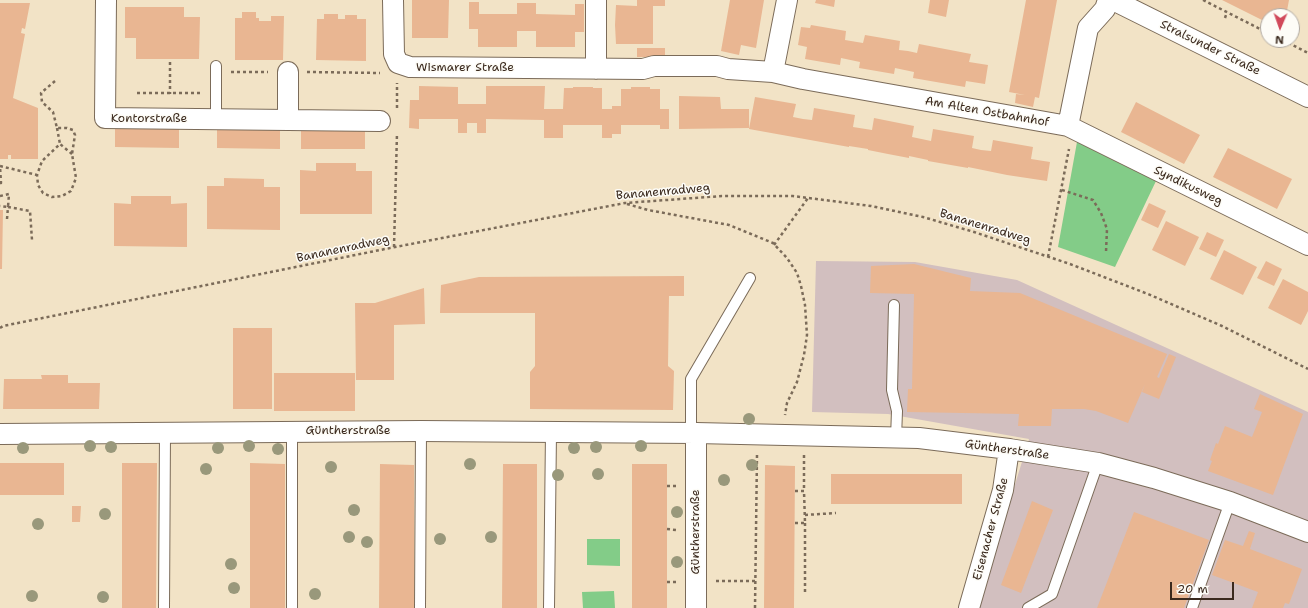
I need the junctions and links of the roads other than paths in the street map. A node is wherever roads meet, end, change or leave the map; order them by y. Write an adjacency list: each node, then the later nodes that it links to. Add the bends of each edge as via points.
1 (106, 0): 14 (street, Kontorstraße, via 105,118)
2 (393, 0): 9 (street, Wismarer Straße, via 394,54 398,70)
3 (596, 0): 9 (street)
4 (787, 0): 11 (street)
5 (1108, 0): 16 (street, via 1105,9 1088,28)
6 (1113, 0): 12 (street, Stralsunder Straße)
7 (691, 66): 9 (street, Wismarer Straße); 11 (street, Am Alten Ostbahnhof)
8 (220, 69): 14 (lane)
9 (596, 69)
10 (288, 72): 15 (street)
11 (773, 72): 16 (street, Am Alten Ostbahnhof)
12 (1308, 97)
13 (389, 118): 15 (street, Kontorstraße)
14 (216, 119): 15 (street, Kontorstraße)
15 (288, 120)
16 (1068, 126): 17 (street, Syndikusweg)
17 (1308, 245)
18 (750, 278): 24 (lane, via 691,379)
19 (894, 305): 26 (lane, via 892,390 897,411)
20 (292, 431): 21 (street, Güntherstraße); 22 (street, Güntherstraße); 32 (lane)
21 (421, 431): 23 (street, Güntherstraße); 33 (lane)
22 (165, 432): 25 (street, Güntherstraße); 31 (lane)
23 (550, 432): 24 (street, Güntherstraße); 34 (lane)
24 (693, 433): 26 (street, Güntherstraße); 35 (street, Güntherstraße)
25 (0, 434)
26 (896, 438): 27 (street, Güntherstraße, via 919,438)
27 (1009, 449): 28 (street, Güntherstraße); 36 (street, Eisenacher Straße, via 1003,490)
28 (1098, 463): 29 (street, Güntherstraße); 37 (lane, via 1052,594)
29 (1230, 502): 30 (street, Güntherstraße); 38 (lane)
30 (1308, 532)
31 (164, 608)
32 (292, 608)
33 (420, 608)
34 (549, 608)
35 (696, 608)
36 (969, 608)
37 (1028, 608)
38 (1192, 608)

